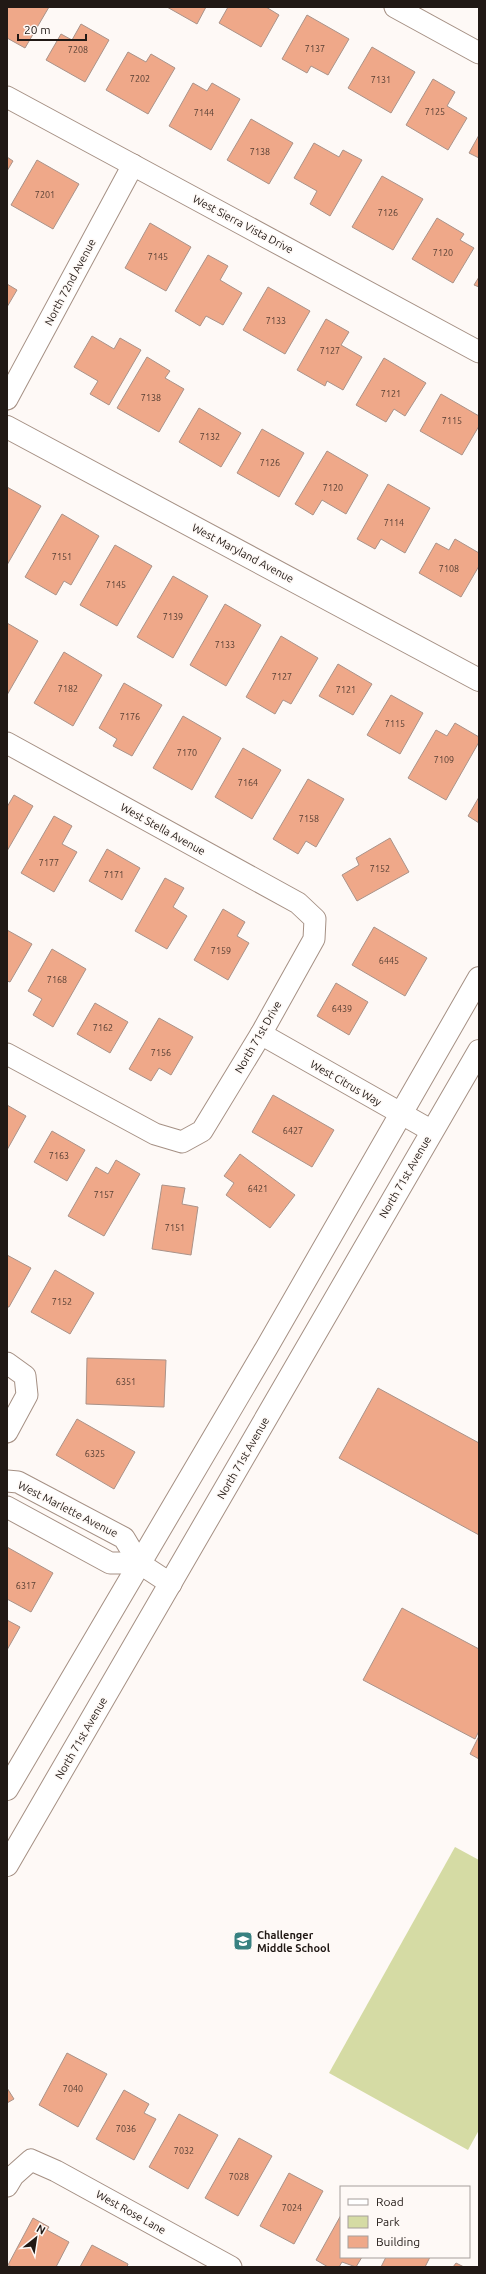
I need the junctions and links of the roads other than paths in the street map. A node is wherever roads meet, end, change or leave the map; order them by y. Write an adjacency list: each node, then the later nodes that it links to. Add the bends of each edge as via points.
1 (395, 7): 2 (street)
2 (479, 53)
3 (7, 97): 4 (street, West Sierra Vista Drive)
4 (133, 165): 5 (street, West Sierra Vista Drive); 6 (street, North 72nd Avenue)
5 (479, 352)
6 (7, 399)
7 (7, 427): 8 (street, West Maryland Avenue)
8 (479, 680)
9 (7, 743): 10 (street, West Stella Avenue, via 298,903)
10 (315, 918): 12 (street, North 71st Drive, via 314,939)
11 (479, 978): 15 (street)
12 (261, 1034): 14 (street, North 71st Drive, via 202,1131 182,1142 155,1134); 15 (street, West Citrus Way)
13 (479, 1051): 16 (street, North 71st Avenue)
14 (7, 1054)
15 (401, 1115): 16 (street, West Citrus Way); 21 (street)
16 (432, 1132): 22 (street, North 71st Avenue)
17 (7, 1363): 18 (street, via 26,1376 27,1395)
18 (7, 1432)
19 (7, 1481): 21 (street, West Marlette Avenue, via 18,1482 124,1538)
20 (7, 1507): 21 (street, via 110,1563)
21 (139, 1563): 22 (street, West Marlette Avenue); 23 (street)
22 (171, 1584): 24 (street, North 71st Avenue)
23 (7, 1789)
24 (7, 1865)
25 (7, 2186): 26 (street, West Rose Lane, via 13,2176 31,2160 56,2171)
26 (231, 2267)

